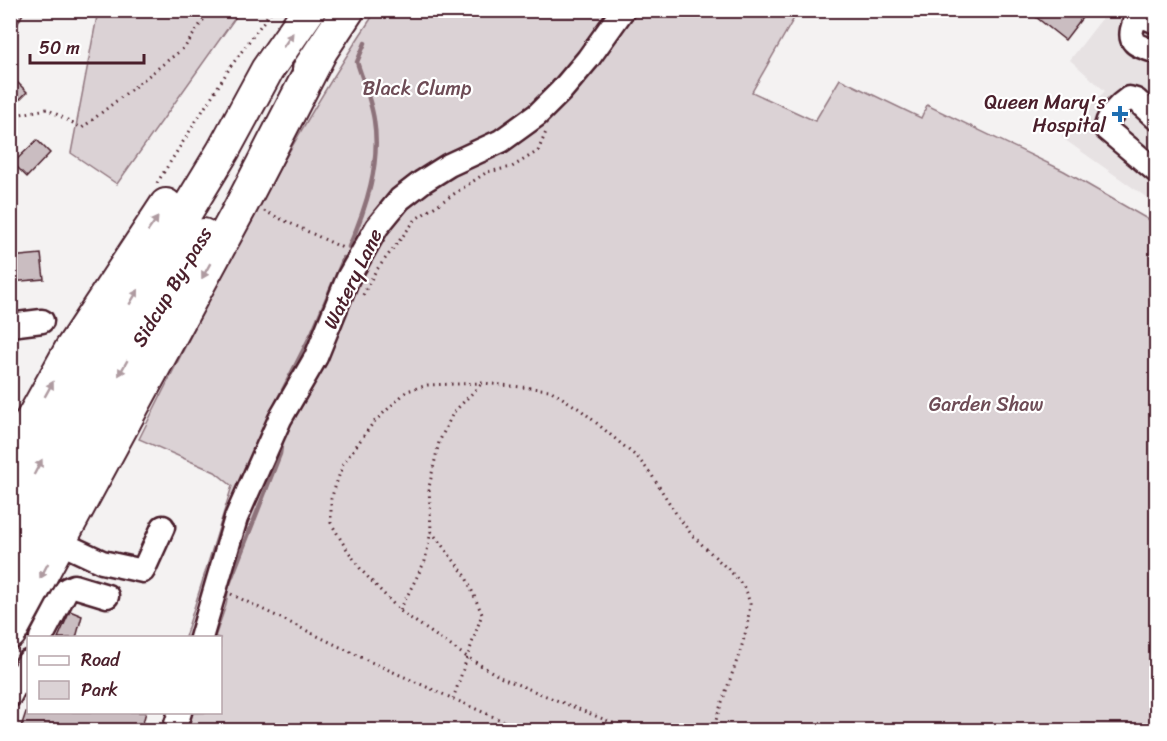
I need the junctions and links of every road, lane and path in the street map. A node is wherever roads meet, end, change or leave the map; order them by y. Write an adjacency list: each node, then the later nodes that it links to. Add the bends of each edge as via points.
1 (210, 10): 9 (path, via 185,47 82,128 47,109)
2 (309, 10): 8 (highway, Sidcup By-pass, one-way to 2)
3 (348, 10): 6 (highway, Sidcup By-pass)
4 (623, 10): 14 (street, Watery Lane, via 581,67 537,115 501,141 449,165 400,199 377,227)
5 (1156, 22): 7 (street, via 1147,18 1136,20 1131,39)
6 (321, 51): 23 (highway, one-way to 23); 24 (highway, Sidcup By-pass, one-way to 24, via 146,329)
7 (1156, 52)
8 (267, 70): 19 (highway, one-way to 8, via 106,293 210,142); 20 (highway, Sidcup By-pass, one-way to 8)
9 (10, 116)
10 (1156, 118): 12 (street, via 1129,98 1106,123 1106,129)
11 (547, 131): 15 (path, via 538,151 512,167 487,172 416,219 375,272)
12 (1156, 171)
13 (255, 206): 14 (path)
14 (360, 257): 31 (street, Watery Lane, via 316,357 280,419 236,518)
15 (360, 301)
16 (42, 321): 17 (street)
17 (10, 325)
18 (483, 382): 22 (path, via 453,413 439,442 429,487); 28 (path, via 428,385 407,391 373,423 344,464 331,499 331,523 362,571); 42 (path, via 550,390 581,410 638,458 692,535 746,590 750,604 747,627)
19 (10, 459)
20 (10, 518)
21 (163, 527): 23 (street, via 143,571 102,562)
22 (431, 531): 28 (path, via 425,561); 32 (path, via 465,574 482,614)
23 (72, 549): 25 (street); 29 (highway, one-way to 29)
24 (10, 573)
25 (74, 585): 27 (street); 30 (street, via 67,589)
26 (224, 590): 35 (path)
27 (108, 596)
28 (400, 611): 32 (path)
29 (10, 633)
30 (42, 636)
31 (202, 636)
32 (468, 657): 35 (path); 37 (path, via 502,678)
33 (27, 664): 34 (street)
34 (10, 696)
35 (453, 699): 39 (path)
36 (179, 714): 38 (street)
37 (605, 720): 40 (path); 41 (path)
38 (174, 730)
39 (523, 730)
40 (602, 730)
41 (630, 730)
42 (714, 730)

